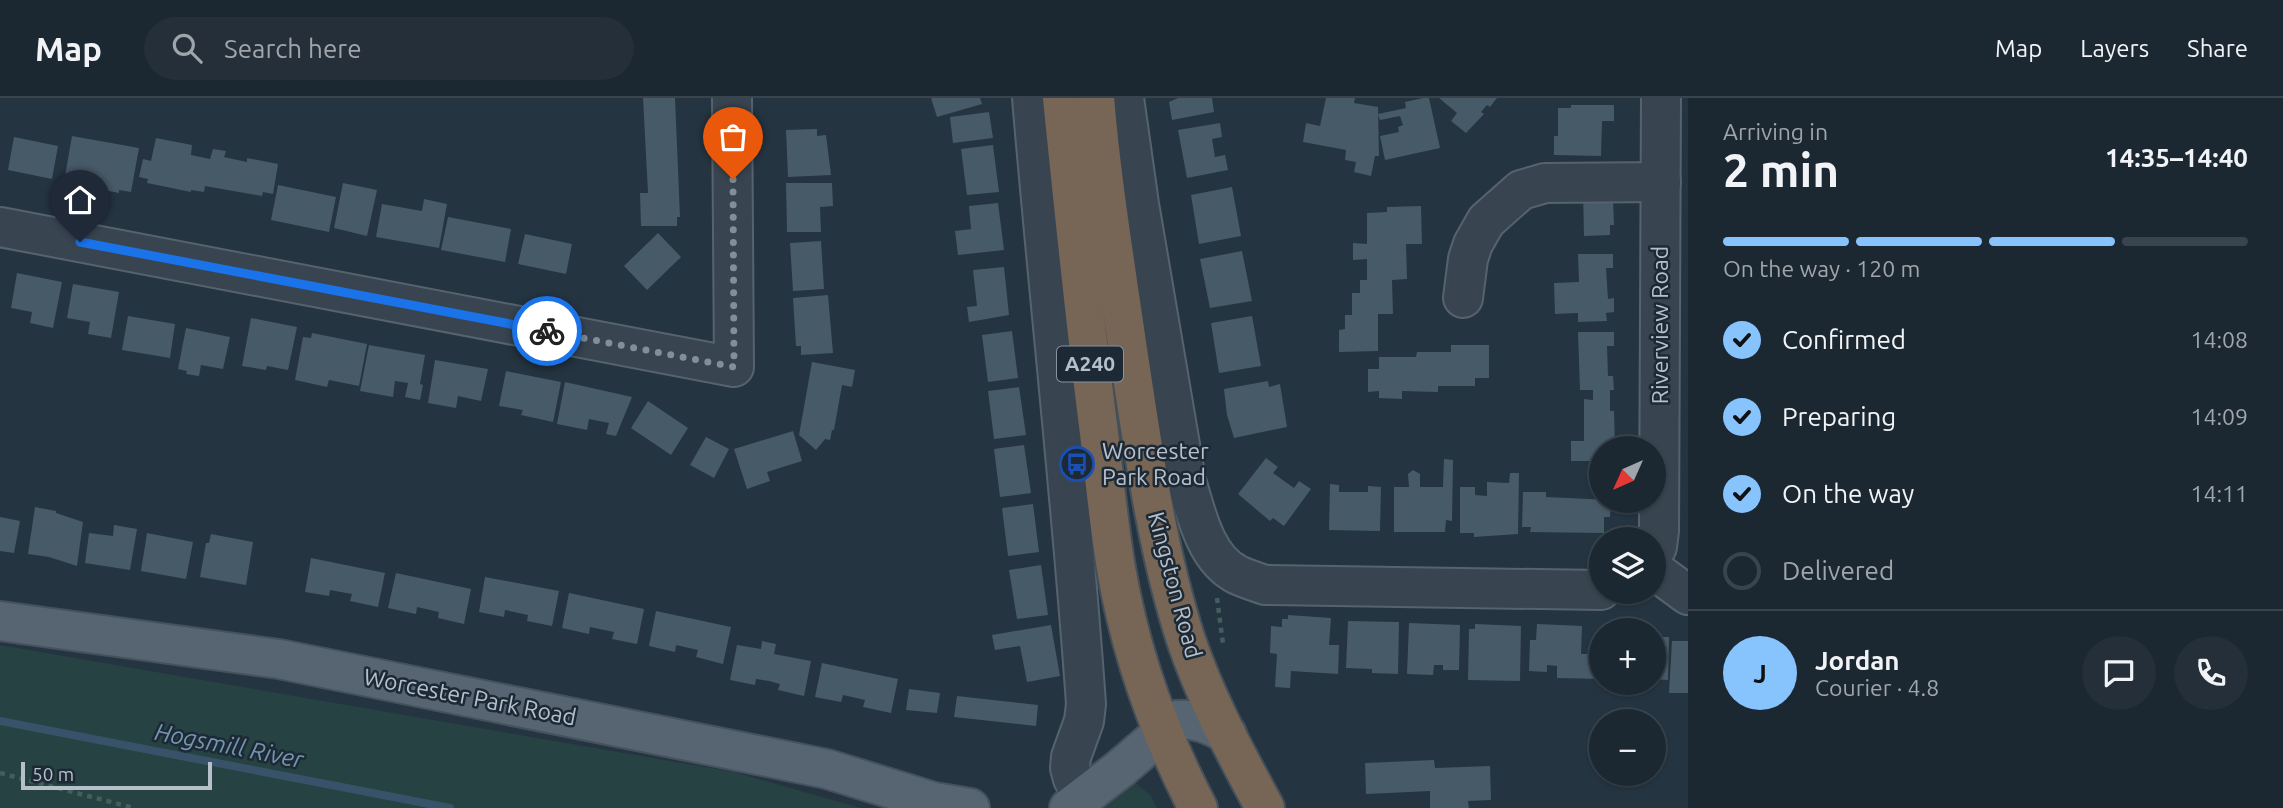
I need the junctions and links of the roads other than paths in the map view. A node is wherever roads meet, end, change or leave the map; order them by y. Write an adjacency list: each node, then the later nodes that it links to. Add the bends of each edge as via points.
1 (732, 98): 8 (street, via 741,381)
2 (1032, 98): 17 (street, via 1086,704 1071,757)
3 (1062, 98): 15 (highway, Kingston Road / A240, via 1116,568 1129,629)
4 (1095, 98): 16 (highway, Kingston Road / A240, via 1102,172 1154,505 1186,640)
5 (1124, 98): 12 (street, via 1186,480 1199,524 1221,562 1237,575 1265,585)
6 (1661, 98): 7 (street, Riverview Road)
7 (1661, 183): 9 (street, via 1545,183 1521,190 1486,222 1473,244); 10 (street, Riverview Road)
8 (0, 227)
9 (1462, 298)
10 (1659, 527)
11 (1666, 579): 13 (street)
12 (1589, 590)
13 (1688, 595)
14 (0, 621): 18 (main road, Worcester Park Road, via 293,662 827,769)
15 (1163, 730): 16 (main road, via 1187,719 1214,726); 17 (main road); 19 (highway, Kingston Road / A240)
16 (1234, 749): 20 (main road); 21 (highway, Kingston Road / A240)
17 (1070, 805)
18 (950, 806)
19 (1198, 808)
20 (1253, 808)
21 (1265, 808)

